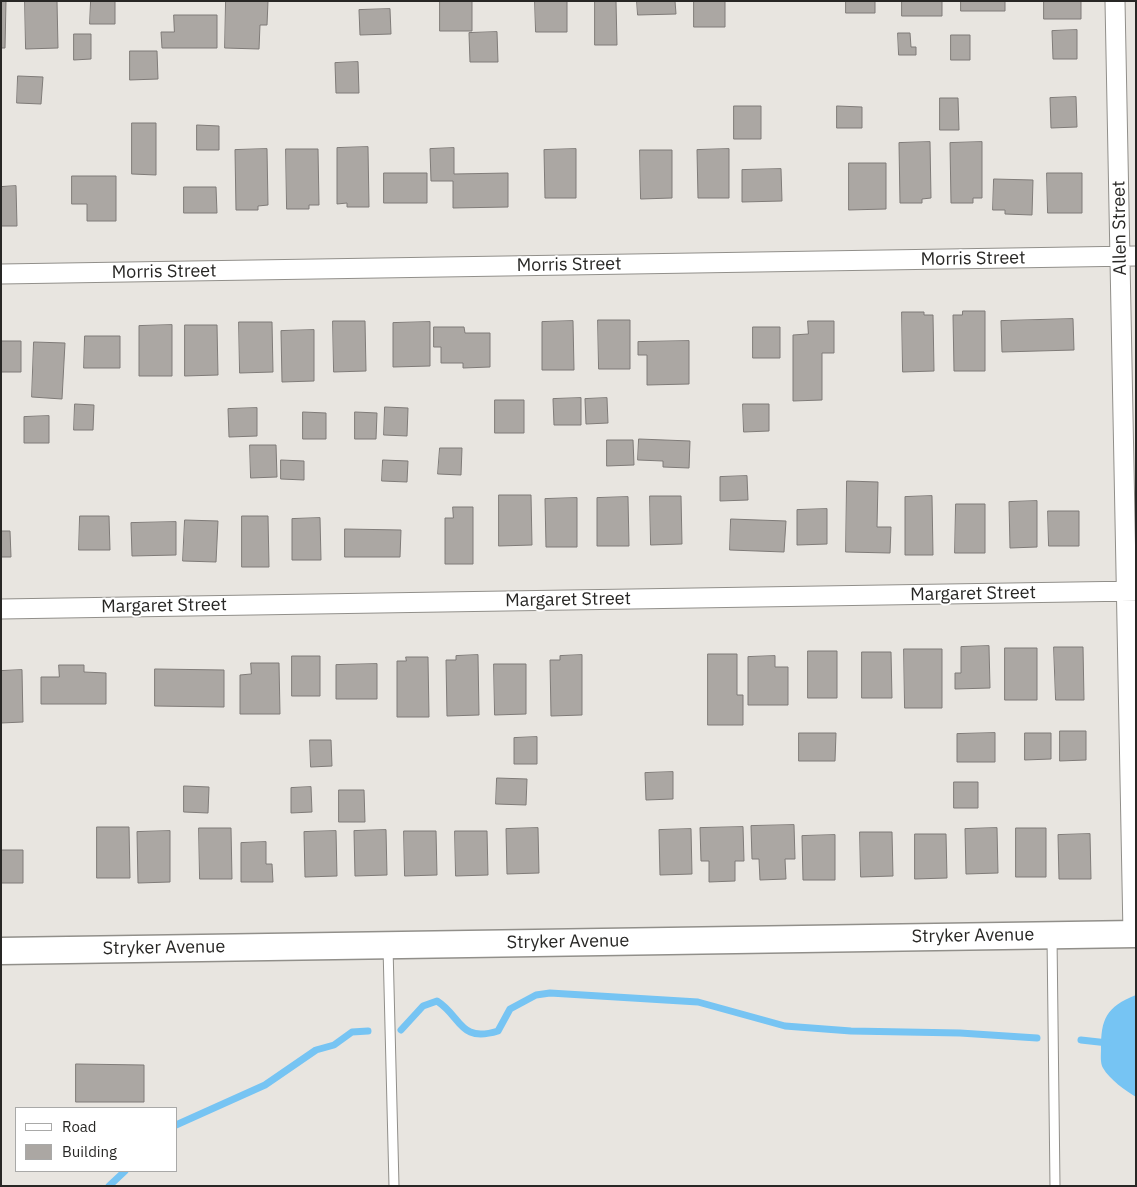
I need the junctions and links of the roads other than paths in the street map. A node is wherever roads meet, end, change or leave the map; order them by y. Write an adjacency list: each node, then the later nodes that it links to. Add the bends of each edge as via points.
1 (1115, 1): 2 (street, Allen Street)
2 (1128, 256): 3 (street, Morris Street); 4 (street, Allen Street)
3 (1, 274)
4 (1131, 591): 5 (street, Margaret Street); 6 (street, Allen Street)
5 (1, 609)
6 (1134, 934): 7 (street, Stryker Avenue)
7 (1052, 935): 8 (street, Stryker Avenue); 11 (lane)
8 (388, 945): 9 (street, Stryker Avenue); 10 (lane)
9 (1, 951)
10 (394, 1186)
11 (1055, 1186)

